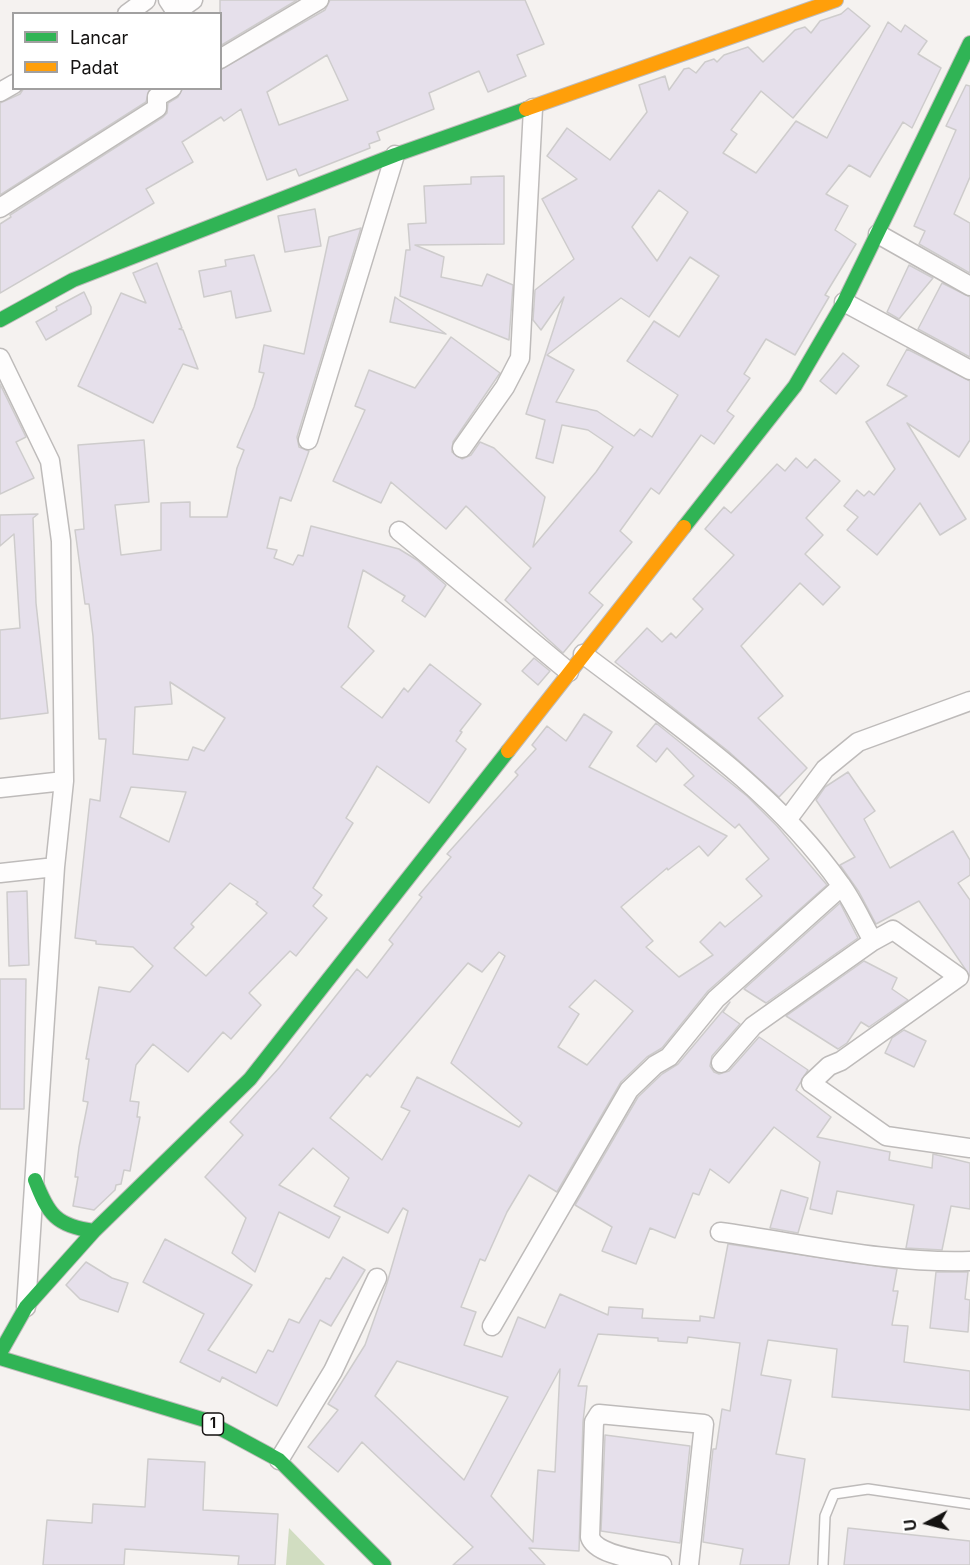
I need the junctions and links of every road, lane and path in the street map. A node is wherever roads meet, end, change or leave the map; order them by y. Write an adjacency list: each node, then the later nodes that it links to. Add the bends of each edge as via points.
1 (146, 0): 6 (street)
2 (168, 0): 3 (street, via 176,12)
3 (193, 0)
4 (319, 0): 8 (street)
5 (836, 0): 10 (main road)
6 (130, 12)
7 (970, 43): 13 (main road)
8 (222, 58)
9 (169, 90): 12 (street, via 157,97 157,108)
10 (533, 108): 11 (main road); 20 (street, via 520,358 493,406)
11 (395, 155): 16 (main road, via 74,280); 19 (street)
12 (0, 208)
13 (878, 234): 14 (street); 15 (main road)
14 (970, 286)
15 (844, 302): 18 (street); 22 (main road, via 795,386)
16 (0, 320)
17 (0, 358): 25 (street, via 50,461 61,541)
18 (970, 370)
19 (308, 440)
20 (462, 448)
21 (399, 531): 23 (street)
22 (583, 654): 23 (main road); 27 (street, via 741,774)
23 (569, 672): 36 (main road, via 250,1079)
24 (970, 701): 27 (street, via 858,742 825,769)
25 (64, 780): 26 (street); 28 (street)
26 (0, 788)
27 (787, 820): 30 (street)
28 (55, 867): 29 (street); 35 (street)
29 (0, 873)
30 (842, 886): 31 (street); 41 (street, via 716,999 669,1057 630,1090)
31 (873, 941): 32 (street, via 893,930); 33 (street, via 766,1015)
32 (965, 979): 34 (street, via 829,1066 811,1083 886,1136)
33 (721, 1063)
34 (970, 1148)
35 (35, 1180): 36 (main road, via 51,1217 64,1226); 40 (street)
36 (94, 1230): 40 (main road)
37 (720, 1232): 38 (street, via 894,1259)
38 (970, 1261)
39 (377, 1278): 44 (street, via 333,1371)
40 (26, 1307): 42 (main road)
41 (492, 1326)
42 (0, 1353)
43 (0, 1358): 44 (main road, 1, via 205,1420)
44 (279, 1460): 46 (main road, 1)
45 (970, 1504): 49 (lane, via 868,1489 834,1494 825,1516)
46 (384, 1565)
47 (662, 1565): 48 (street, via 602,1551 592,1544 594,1422 599,1414 704,1424)
48 (689, 1565)
49 (823, 1565)

